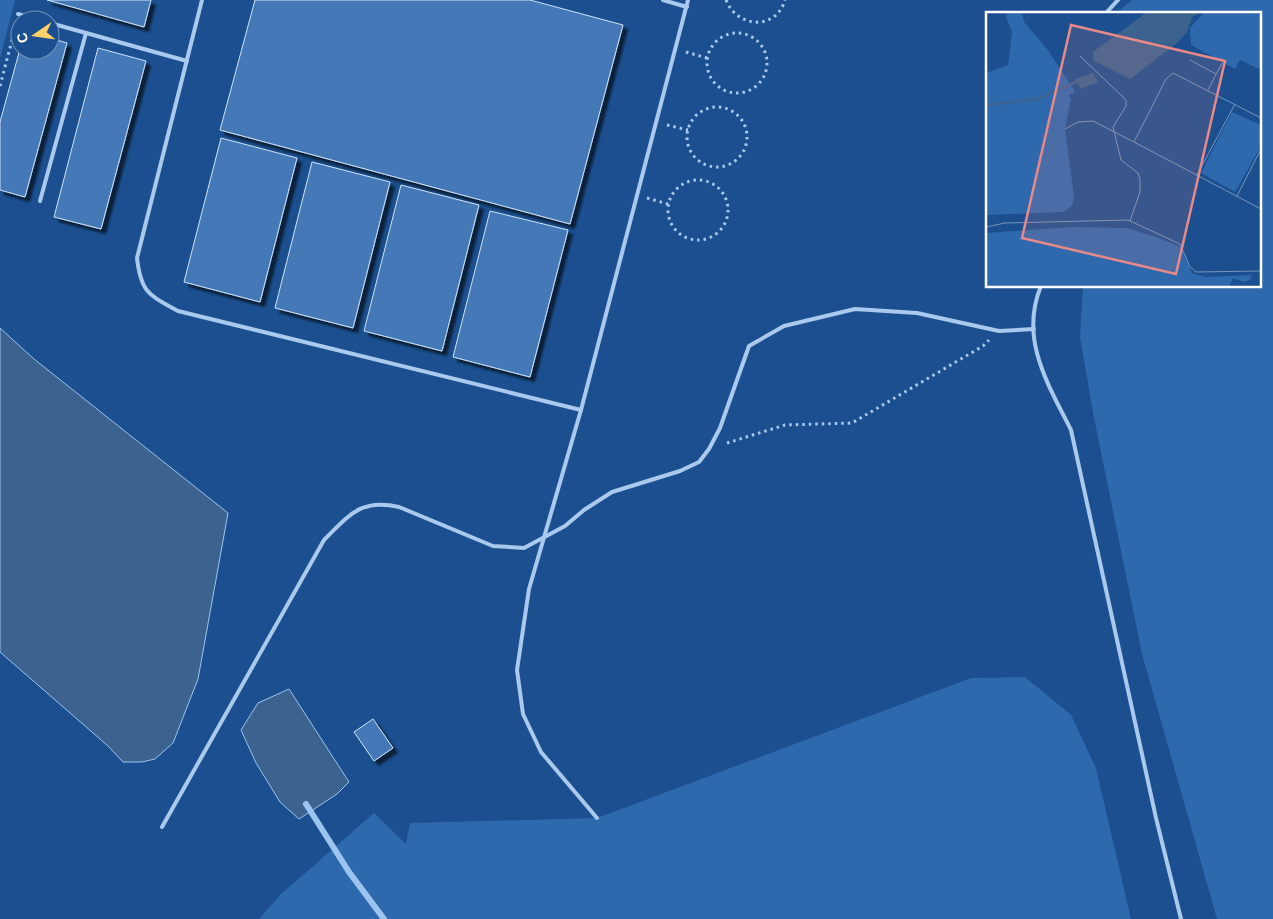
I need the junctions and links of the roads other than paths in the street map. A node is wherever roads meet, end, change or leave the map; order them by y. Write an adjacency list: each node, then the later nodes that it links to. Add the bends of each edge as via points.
1 (202, 0): 9 (lane)
2 (662, 0): 5 (lane)
3 (688, 0): 5 (lane)
4 (1118, 0): 6 (lane)
5 (687, 6): 13 (lane)
6 (1107, 12)
7 (60, 26): 8 (lane)
8 (86, 33): 9 (lane); 10 (lane)
9 (187, 61): 13 (lane, via 137,258 140,278 151,297 178,311)
10 (40, 201)
11 (1041, 288): 12 (lane)
12 (1034, 329): 14 (lane, via 999,332 917,313 855,309 784,326 748,346 720,428 699,462 612,492); 17 (lane, via 1037,357 1071,430)
13 (581, 410): 14 (lane)
14 (543, 539): 15 (lane, via 529,589 517,670 523,714 540,752); 16 (lane, via 524,548 492,546 399,507 370,505 352,513 324,540)
15 (597, 818)
16 (162, 827)
17 (1181, 919)

